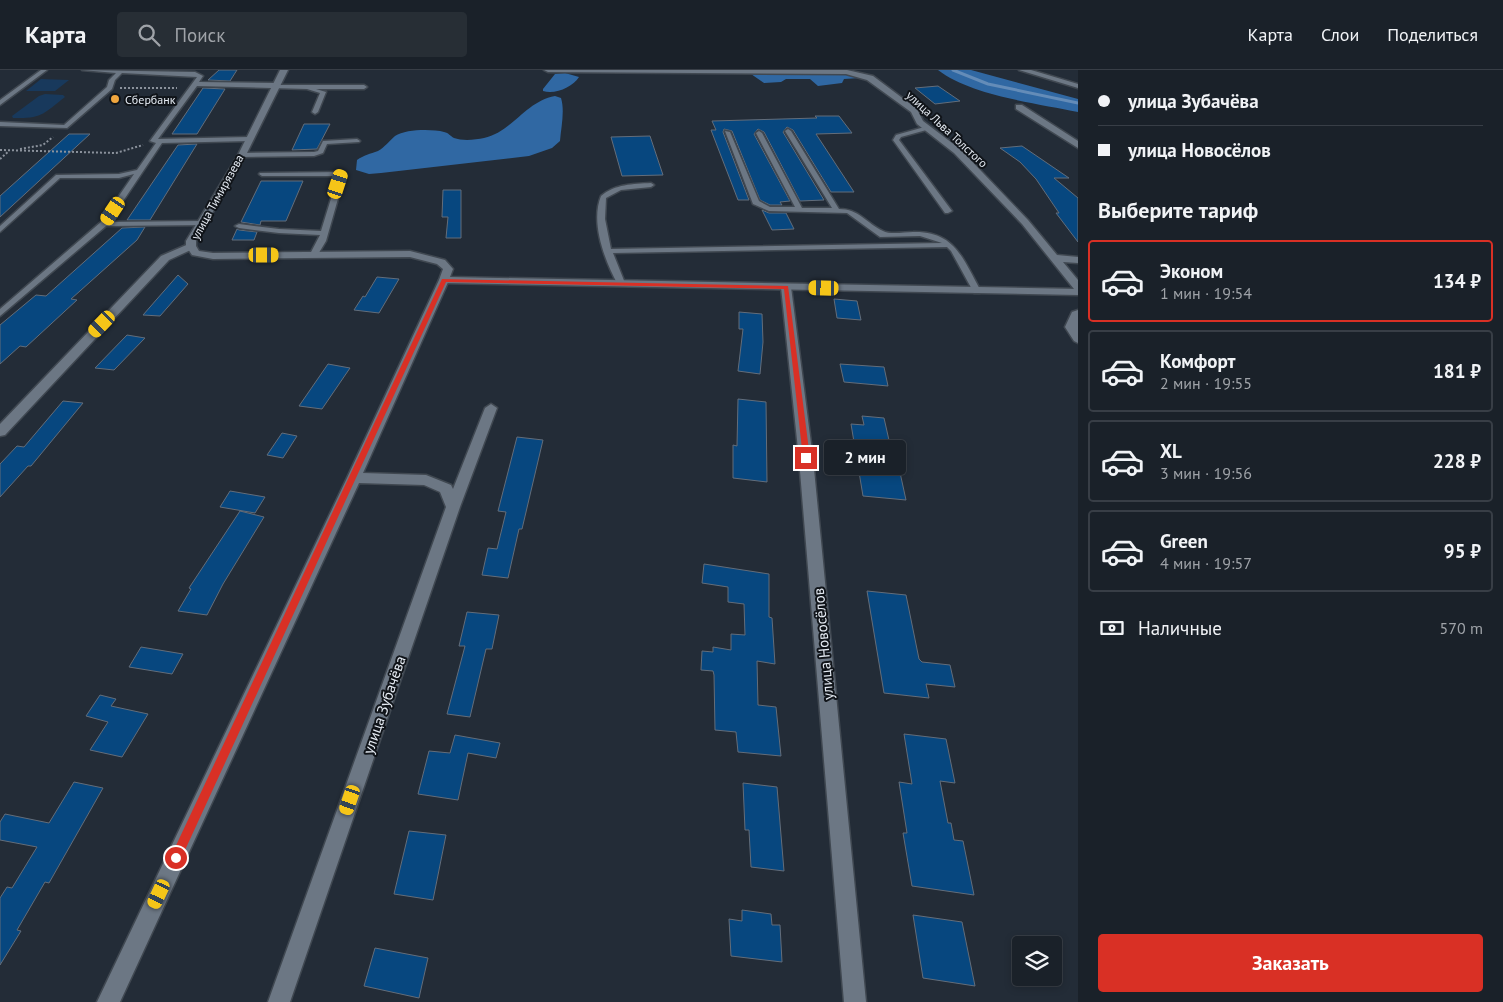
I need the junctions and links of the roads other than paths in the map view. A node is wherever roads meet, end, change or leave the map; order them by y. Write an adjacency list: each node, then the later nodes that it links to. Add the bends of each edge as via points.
1 (44, 70): 14 (lane)
2 (85, 70): 6 (lane)
3 (284, 70): 10 (street, улица Тимирязева)
4 (548, 70): 7 (street, улица Льва Толстого)
5 (1023, 70): 11 (street)
6 (121, 71): 9 (lane, via 195,74 200,76); 17 (lane, via 112,80 110,88 65,127)
7 (848, 71): 8 (street, улица Льва Толстого)
8 (869, 74): 18 (street, улица Льва Толстого, via 914,111)
9 (194, 86): 10 (lane); 24 (lane)
10 (276, 86): 12 (lane); 22 (street, улица Тимирязева)
11 (1078, 86)
12 (304, 87): 13 (lane); 16 (lane, via 323,92)
13 (364, 87)
14 (0, 103)
15 (1019, 107): 25 (street)
16 (315, 112)
17 (0, 124)
18 (928, 128): 32 (lane, via 898,136 896,140); 42 (street, улица Льва Толстого, via 957,151)
19 (788, 131): 31 (lane)
20 (727, 132): 30 (lane, via 756,202 769,209)
21 (759, 133): 30 (lane)
22 (249, 139): 24 (lane); 26 (street, улица Тимирязева)
23 (357, 141): 26 (lane, via 326,142 321,152 314,154)
24 (157, 142): 27 (lane)
25 (1078, 145)
26 (242, 154): 34 (street, улица Тимирязева)
27 (140, 171): 33 (lane); 36 (lane, via 119,176 58,176)
28 (262, 174): 37 (lane, via 342,174)
29 (651, 185): 40 (lane, via 626,186 603,197 600,209)
30 (799, 209): 31 (lane)
31 (837, 211): 38 (lane, via 849,211 883,234 920,234 942,239)
32 (948, 211)
33 (104, 224): 34 (lane); 51 (lane)
34 (201, 224): 39 (street, улица Тимирязева)
35 (239, 226): 37 (lane)
36 (0, 230)
37 (324, 233): 41 (lane)
38 (949, 245): 40 (lane); 48 (lane)
39 (191, 246): 41 (street, via 196,253 213,256); 56 (street, улица Тимирязева, via 165,258)
40 (608, 251): 45 (lane)
41 (314, 254): 44 (street, via 426,256 448,269)
42 (1056, 258): 43 (street); 47 (street, улица Льва Толстого)
43 (1078, 260)
44 (444, 280): 45 (street); 57 (street)
45 (621, 283): 46 (street)
46 (786, 287): 48 (street); 61 (street, улица Новосёлов, via 806,458)
47 (1078, 288)
48 (977, 291): 49 (street)
49 (1078, 292)
50 (0, 298): 51 (lane)
51 (15, 300): 52 (lane)
52 (0, 313)
53 (1078, 313): 54 (street, via 1071,327)
54 (1078, 339)
55 (491, 408): 58 (street, улица Зубачёва)
56 (0, 432)
57 (354, 478): 58 (street, via 426,480 446,489); 59 (street)
58 (453, 507): 60 (street, улица Зубачёва)
59 (108, 1002)
60 (279, 1002)
61 (856, 1002)

